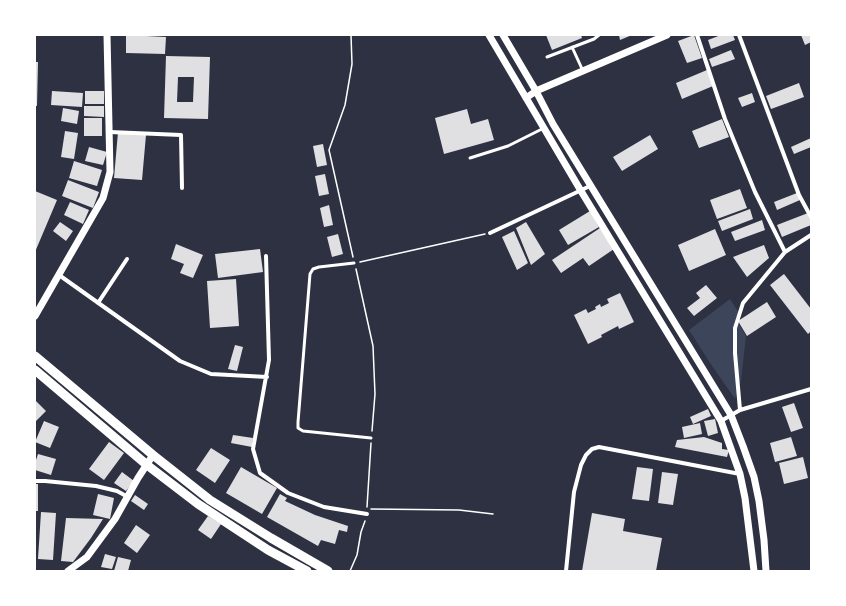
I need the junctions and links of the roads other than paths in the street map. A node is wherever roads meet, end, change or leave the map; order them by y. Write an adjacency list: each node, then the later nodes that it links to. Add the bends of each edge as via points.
1 (107, 35): 14 (street)
2 (489, 35): 12 (street)
3 (502, 35): 11 (street)
4 (599, 35): 8 (lane)
5 (667, 35): 10 (street)
6 (698, 35): 22 (street, via 725,119)
7 (739, 35): 19 (street, via 799,195)
8 (572, 47): 9 (lane); 10 (lane)
9 (548, 57)
10 (583, 71): 11 (street)
11 (536, 91): 12 (street); 16 (street)
12 (526, 98): 13 (street)
13 (544, 128): 15 (lane, via 508,146); 18 (street)
14 (110, 132): 17 (street, via 181,135); 26 (street, via 110,172 103,198)
15 (470, 158)
16 (590, 186): 18 (street); 34 (street)
17 (182, 188)
18 (581, 191): 20 (street); 35 (street)
19 (811, 217)
20 (490, 233)
21 (811, 235): 22 (street)
22 (785, 252): 33 (street, via 743,303 735,328)
23 (266, 256): 31 (street, via 270,360)
24 (127, 259): 27 (street)
25 (354, 263): 36 (lane, via 319,267 313,269 310,274 298,428 303,431)
26 (59, 275): 27 (street); 28 (street)
27 (98, 303): 31 (street, via 180,361 211,374)
28 (35, 316)
29 (35, 356): 37 (main road)
30 (35, 370): 38 (main road)
31 (266, 377): 42 (street, via 253,449 260,473 288,493 324,507)
32 (811, 388): 33 (street)
33 (740, 410): 34 (street)
34 (731, 415): 35 (street); 48 (street, via 754,477)
35 (721, 421): 39 (street)
36 (371, 438)
37 (153, 455): 38 (street); 45 (main road, via 210,500)
38 (147, 465): 41 (street); 44 (main road, via 198,504 255,542)
39 (740, 474): 46 (street, via 599,447 592,449 581,465 574,492); 47 (street)
40 (35, 481): 41 (street, via 96,486)
41 (128, 497): 43 (street, via 87,557)
42 (367, 514)
43 (68, 571)
44 (307, 571)
45 (328, 571)
46 (566, 571)
47 (754, 571)
48 (766, 571)

